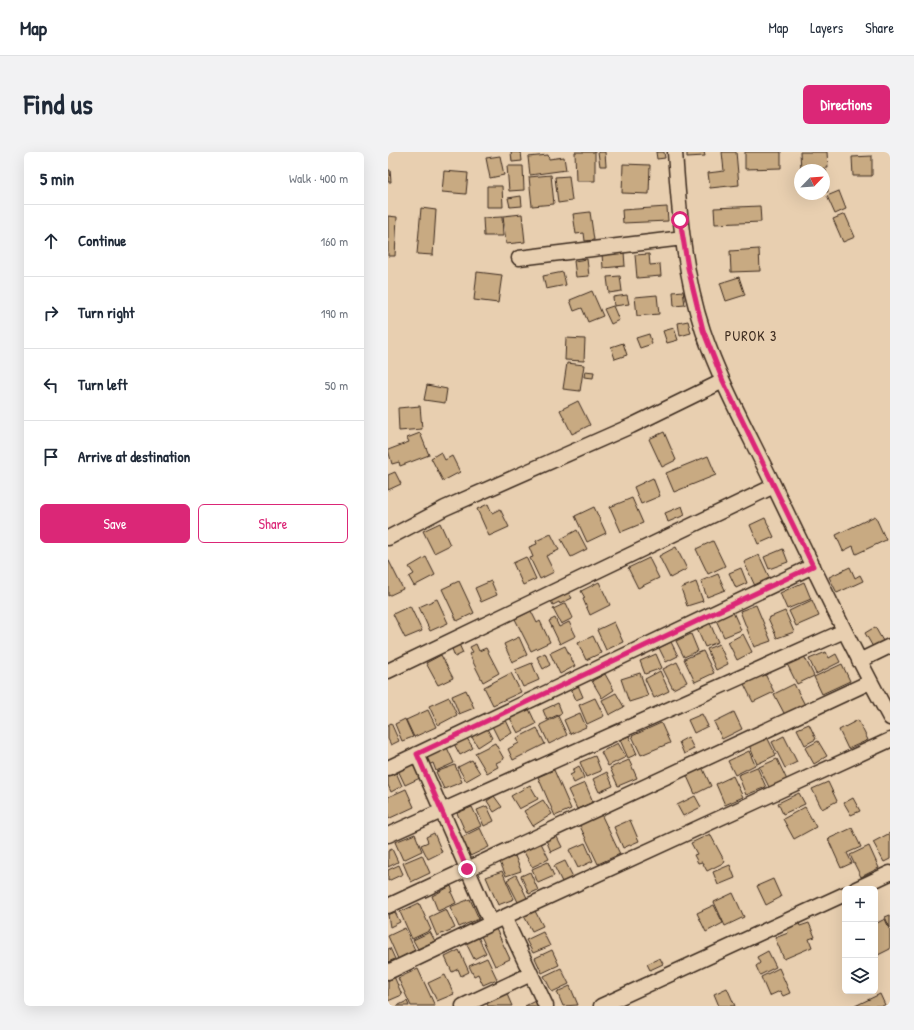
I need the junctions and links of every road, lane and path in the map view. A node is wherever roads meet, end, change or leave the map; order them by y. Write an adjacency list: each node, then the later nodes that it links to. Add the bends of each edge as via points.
1 (676, 152): 2 (street)
2 (683, 238): 3 (street); 4 (street, via 703,330)
3 (519, 258)
4 (723, 381): 5 (street); 6 (street, via 631,426 465,499)
5 (774, 486): 7 (street); 11 (street)
6 (388, 538)
7 (813, 566): 8 (street); 15 (street)
8 (844, 631): 10 (street); 17 (street)
9 (890, 646): 10 (street)
10 (860, 661): 12 (street)
11 (388, 671)
12 (870, 682): 13 (street); 19 (street)
13 (890, 718)
14 (890, 740): 24 (street)
15 (417, 754): 16 (street); 17 (street)
16 (388, 768)
17 (442, 811): 18 (street); 19 (street)
18 (388, 835)
19 (467, 869): 23 (street); 25 (street)
20 (890, 872): 21 (street)
21 (862, 886)
22 (842, 895): 30 (street)
23 (388, 906)
24 (504, 917): 25 (street); 27 (street)
25 (491, 923): 26 (street)
26 (388, 972)
27 (531, 974): 28 (street); 29 (street)
28 (463, 1006)
29 (546, 1006)
30 (601, 1006)

